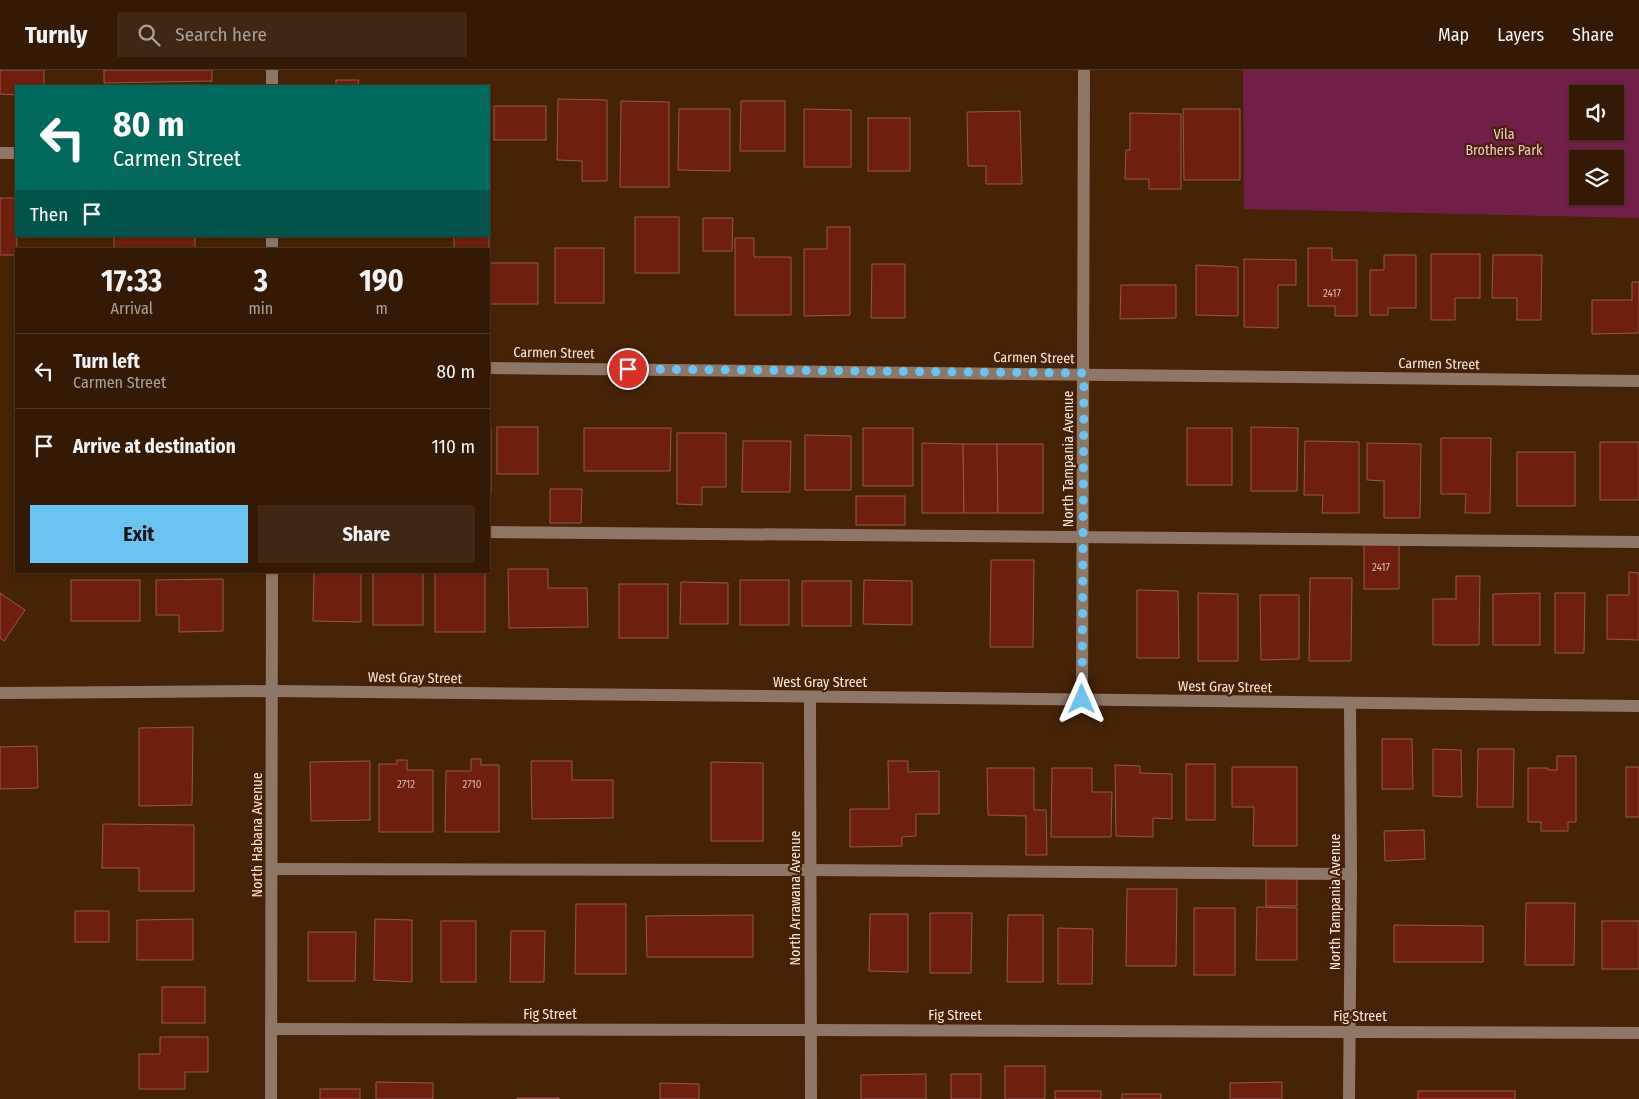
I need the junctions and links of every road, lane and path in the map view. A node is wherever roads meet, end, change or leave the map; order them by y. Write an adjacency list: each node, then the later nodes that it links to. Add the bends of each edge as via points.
1 (272, 70): 3 (street)
2 (1084, 70): 7 (street, North Tampania Avenue)
3 (272, 85)
4 (0, 153): 5 (street)
5 (15, 153)
6 (490, 368): 7 (street, Carmen Street)
7 (1084, 373): 8 (street, Carmen Street); 10 (street, North Tampania Avenue)
8 (1639, 381)
9 (490, 532): 10 (street)
10 (1083, 537): 11 (street); 16 (street, North Tampania Avenue)
11 (1639, 542)
12 (272, 573): 13 (street, North Habana Avenue)
13 (272, 691): 14 (street, West Gray Street); 15 (street, West Gray Street); 19 (street, North Habana Avenue)
14 (0, 693)
15 (810, 697): 16 (street, West Gray Street); 20 (street, North Arrawana Avenue)
16 (1082, 699): 17 (street, West Gray Street)
17 (1350, 704): 18 (street, West Gray Street); 21 (street, North Tampania Avenue)
18 (1639, 706)
19 (272, 869): 20 (street); 22 (street, North Habana Avenue)
20 (810, 870): 21 (street); 23 (street, North Arrawana Avenue)
21 (1351, 874): 24 (street, North Tampania Avenue)
22 (272, 1029): 23 (street, Fig Street); 26 (street, North Habana Avenue)
23 (811, 1030): 24 (street, Fig Street); 27 (street, North Arrawana Avenue)
24 (1350, 1031): 25 (street, Fig Street); 28 (street, North Tampania Avenue)
25 (1639, 1033)
26 (271, 1099)
27 (811, 1099)
28 (1349, 1099)

